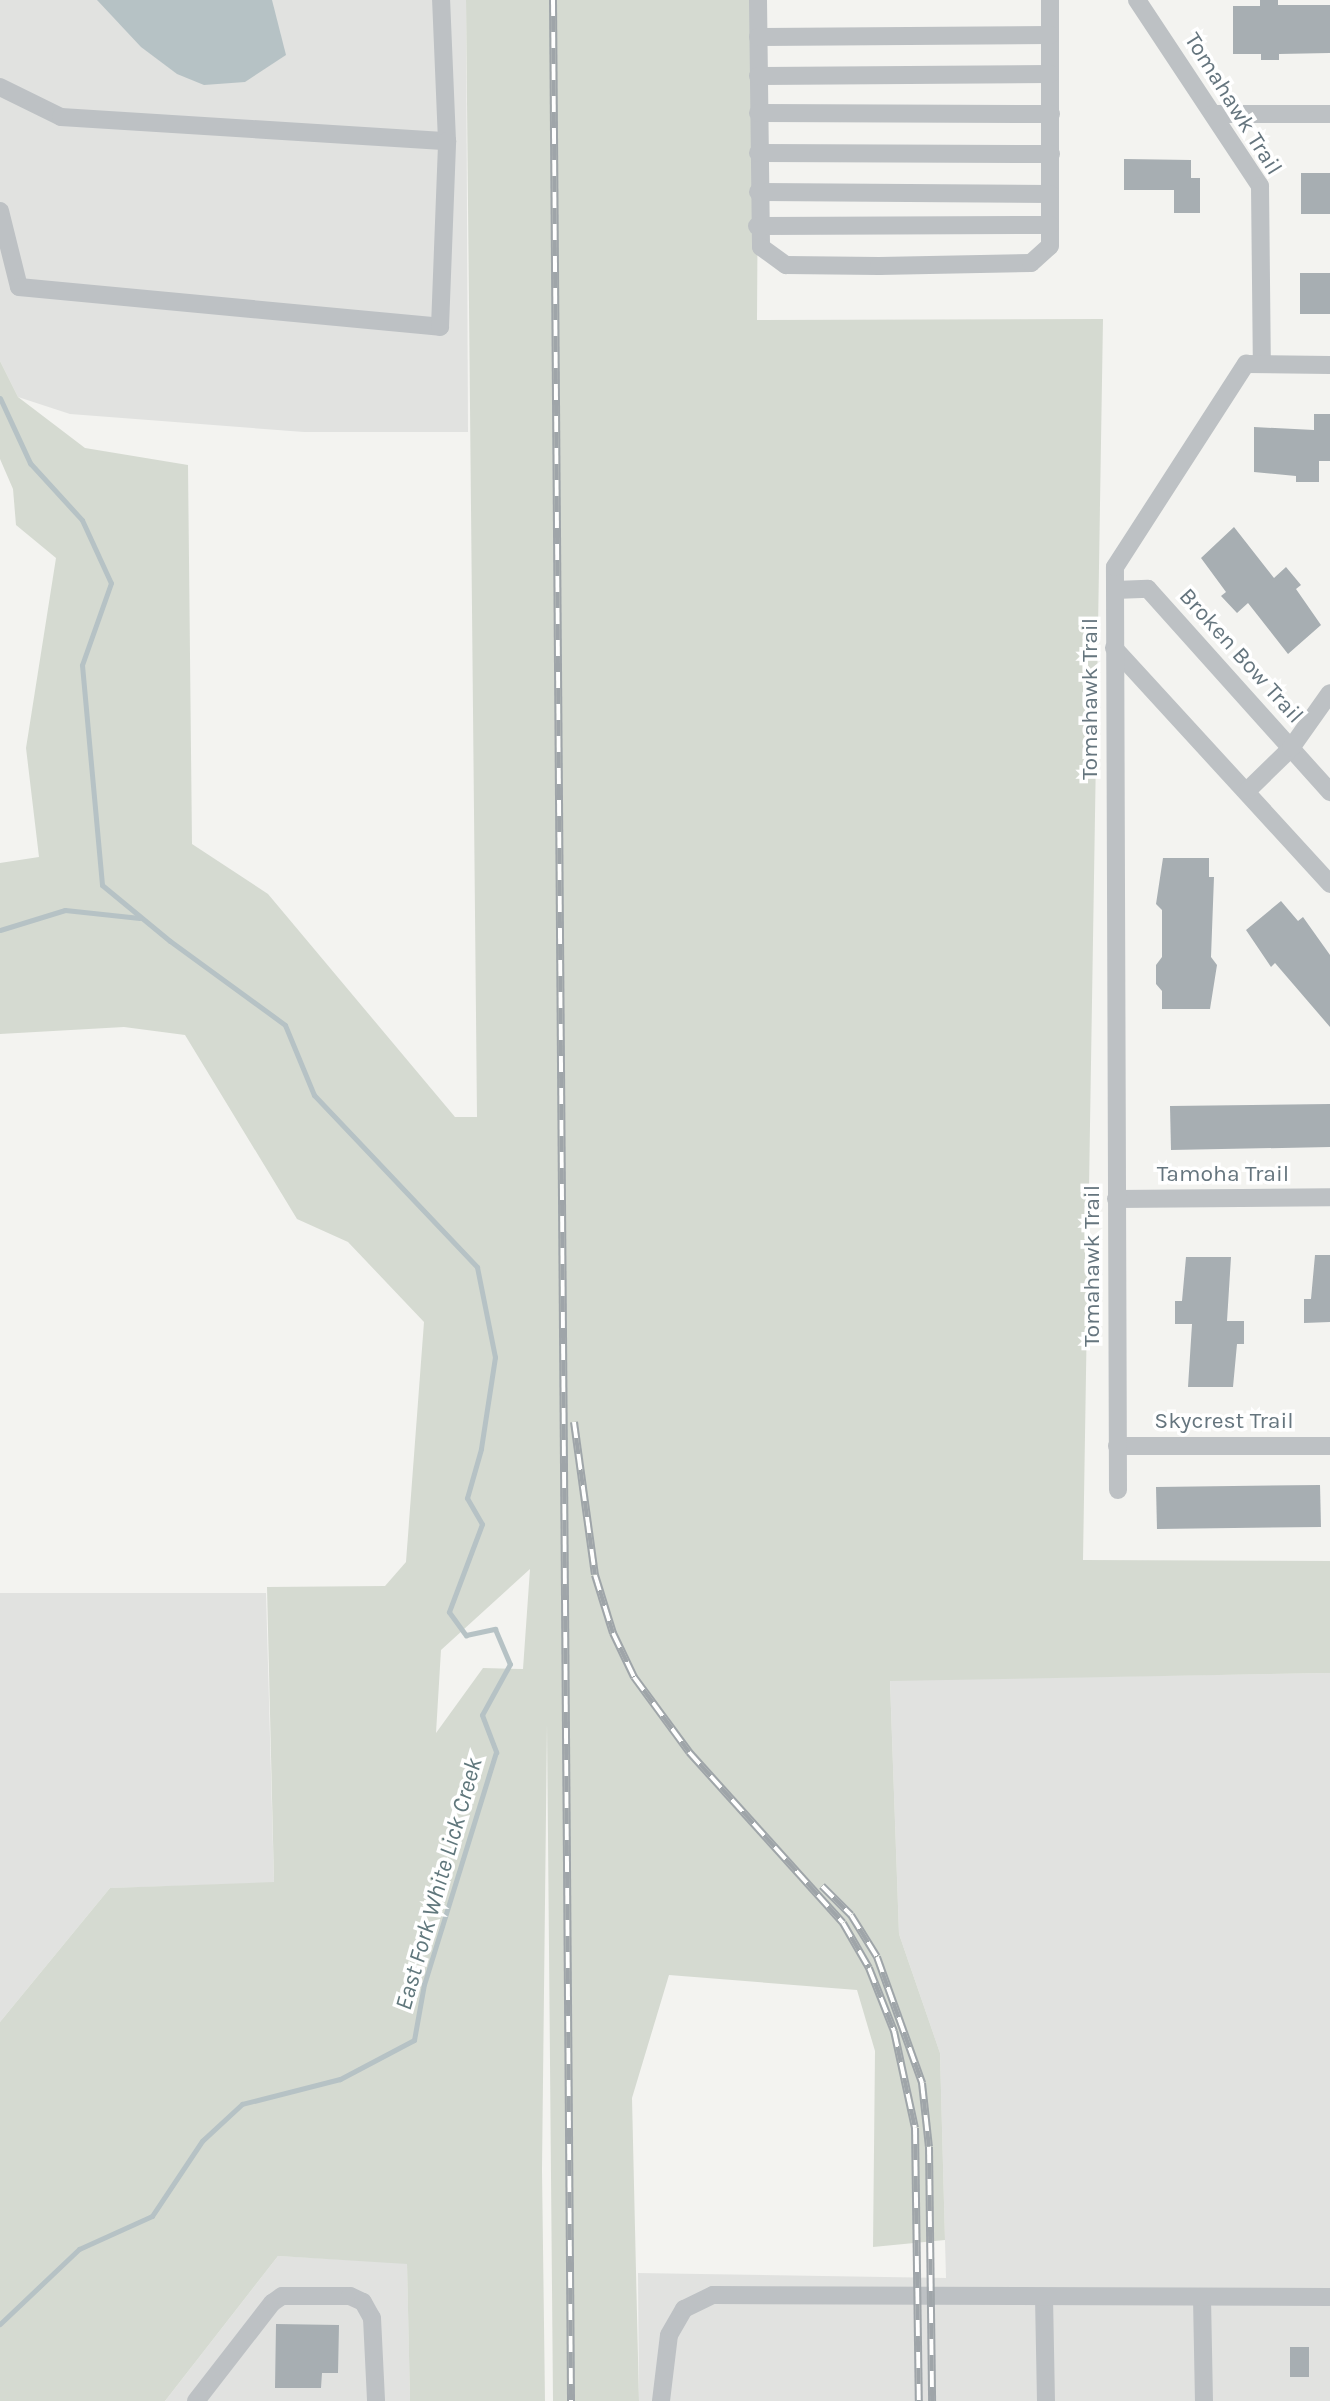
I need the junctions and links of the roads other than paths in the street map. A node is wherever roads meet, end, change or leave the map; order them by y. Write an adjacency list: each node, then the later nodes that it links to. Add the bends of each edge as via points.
1 (441, 0): 14 (street)
2 (758, 0): 6 (street)
3 (1050, 0): 5 (street)
4 (1137, 0): 12 (street, Tomahawk Trail)
5 (1050, 35): 6 (street); 7 (street)
6 (758, 37): 8 (street)
7 (1050, 74): 8 (street); 11 (street)
8 (758, 76): 10 (street)
9 (0, 87): 14 (street, via 61,117)
10 (758, 113): 11 (street); 15 (street)
11 (1051, 114): 16 (street)
12 (1213, 114): 13 (street); 22 (street, Tomahawk Trail, via 1260,186)
13 (1330, 114)
14 (447, 141): 19 (street, via 440,327 19,287)
15 (758, 153): 16 (street); 17 (street)
16 (1051, 155): 18 (street)
17 (758, 192): 18 (street); 21 (street)
18 (1050, 194): 20 (street)
19 (0, 211)
20 (1050, 225): 21 (street); 21 (street, via 1050,246 1031,263 952,266 786,265 761,247)
21 (757, 226)
22 (1262, 364): 23 (street); 24 (street, Tomahawk Trail, via 1246,364 1115,568)
23 (1330, 365)
24 (1115, 590): 25 (street, Tomahawk Trail); 27 (street, Broken Bow Trail, via 1148,589)
25 (1114, 648): 28 (street); 32 (street, Tomahawk Trail)
26 (1330, 693): 27 (street, Broken Bow Trail)
27 (1291, 748): 28 (street, Broken Bow Trail); 29 (street, Broken Bow Trail)
28 (1248, 790): 30 (street)
29 (1330, 792)
30 (1330, 884)
31 (1330, 1198): 32 (street, Tamoha Trail)
32 (1116, 1199): 33 (street, Tomahawk Trail)
33 (1117, 1446): 34 (street, Skycrest Trail); 35 (street, Tomahawk Trail)
34 (1330, 1446)
35 (1118, 1490)
36 (1044, 2297): 38 (street); 41 (street, via 713,2295 684,2309 669,2335); 42 (street)
37 (1330, 2297): 38 (street)
38 (1202, 2298): 43 (street)
39 (196, 2401): 40 (street, via 272,2303 282,2297 350,2295 363,2302 372,2318)
40 (376, 2401)
41 (661, 2401)
42 (1046, 2401)
43 (1204, 2401)

